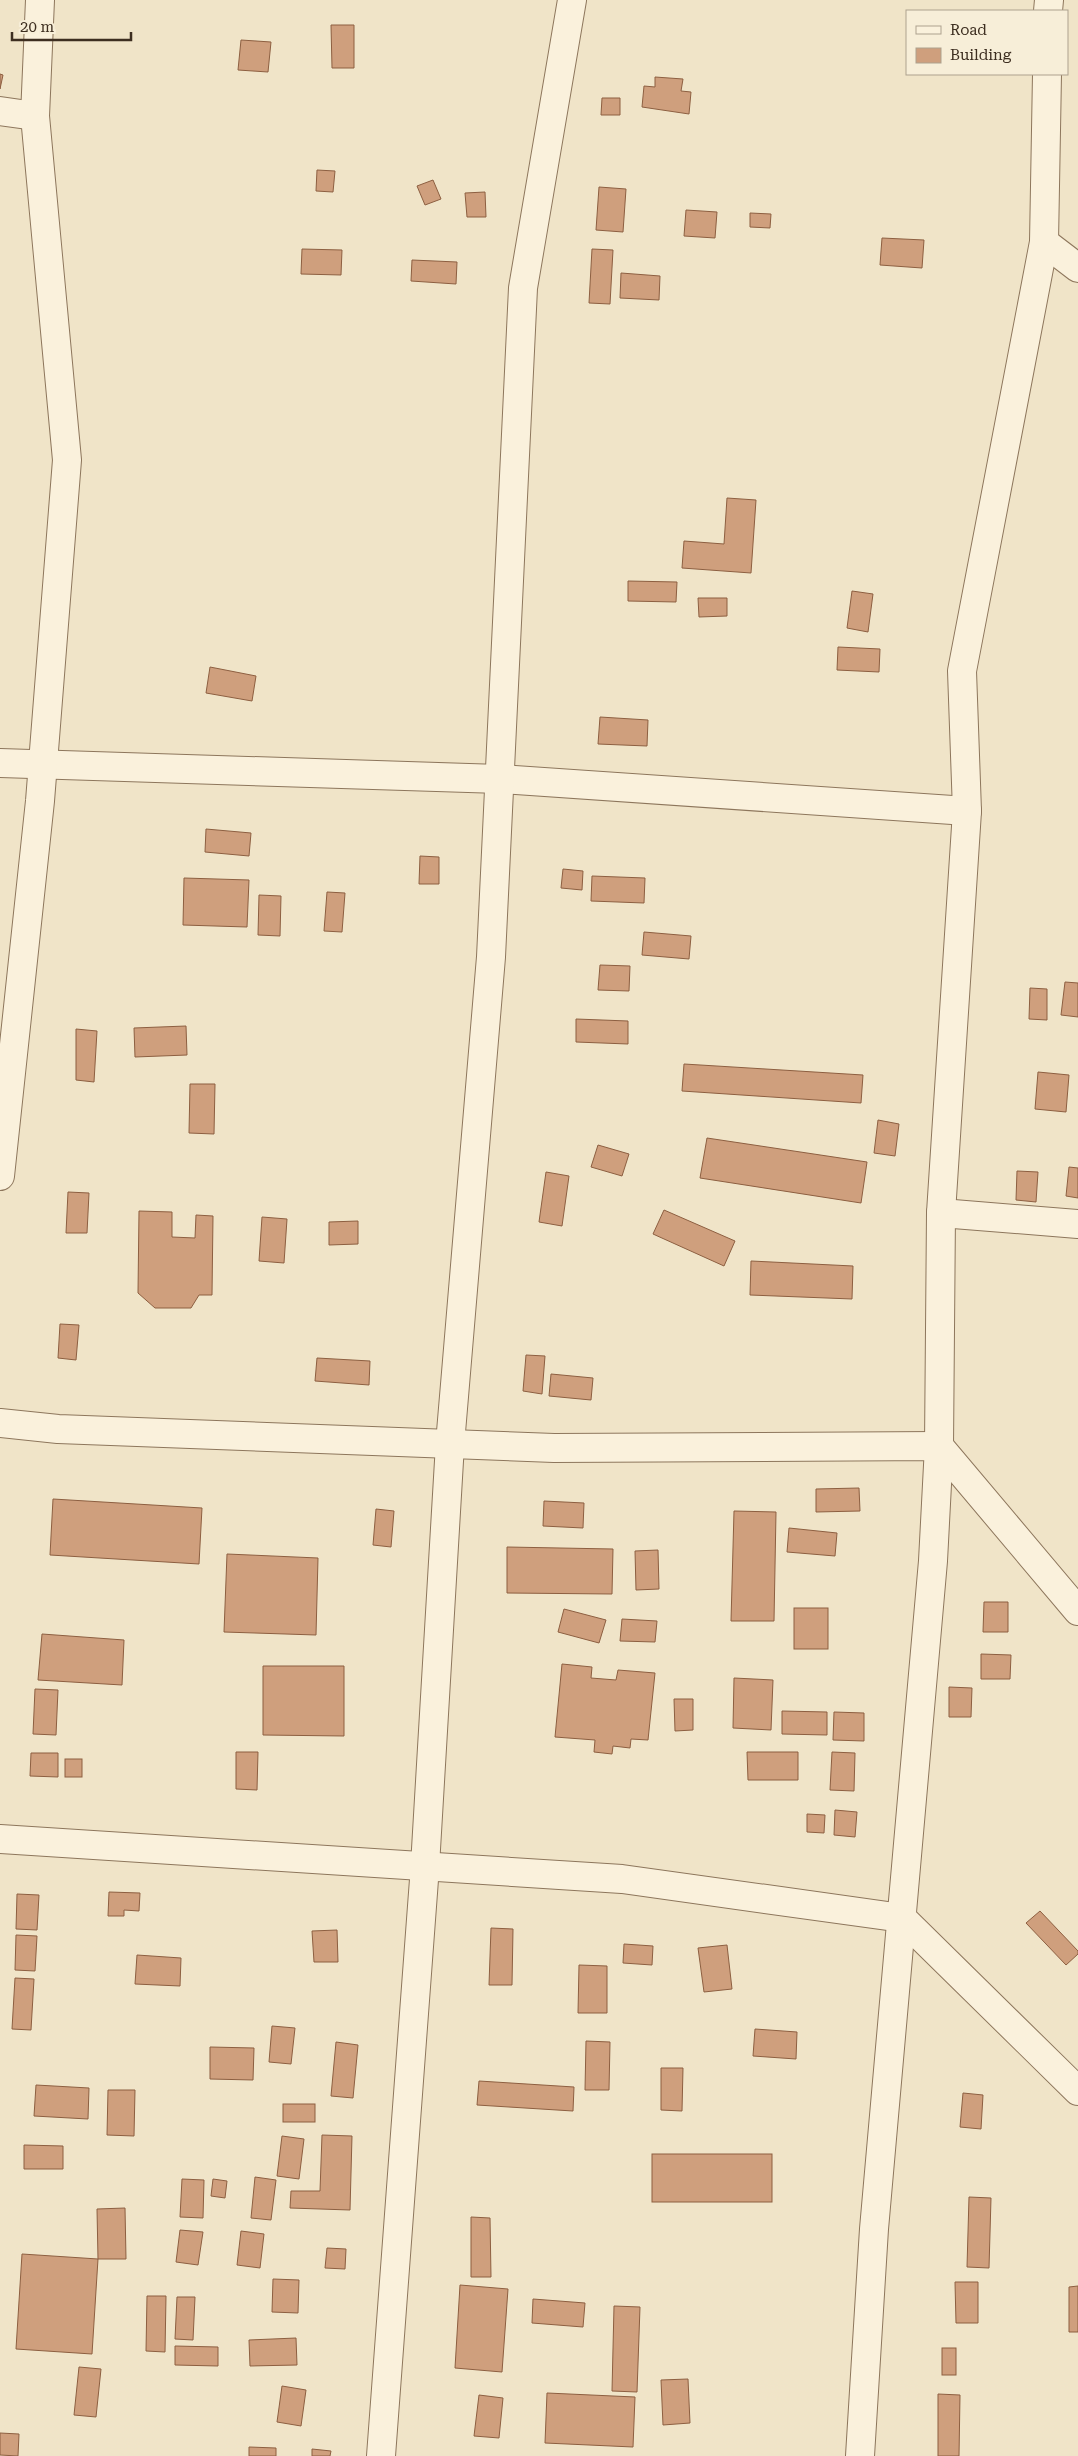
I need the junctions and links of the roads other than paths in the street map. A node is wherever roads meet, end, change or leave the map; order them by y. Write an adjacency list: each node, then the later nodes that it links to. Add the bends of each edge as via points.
1 (40, 0): 5 (street)
2 (572, 0): 10 (street, via 523,288)
3 (1047, 75): 6 (street)
4 (0, 112): 5 (street)
5 (35, 116): 9 (street, via 67,460)
6 (1044, 242): 7 (street); 11 (street, via 962,671)
7 (1078, 268)
8 (0, 764): 9 (street)
9 (42, 766): 10 (street); 12 (street)
10 (500, 780): 11 (street); 16 (street, via 491,957)
11 (968, 812): 13 (street)
12 (0, 1176)
13 (941, 1213): 14 (street); 17 (street)
14 (1078, 1224)
15 (0, 1423): 16 (street, via 58,1429)
16 (450, 1444): 17 (street, via 554,1448); 20 (street)
17 (939, 1446): 18 (street); 21 (street, via 933,1561)
18 (1073, 1594)
19 (0, 1839): 20 (street)
20 (425, 1866): 21 (street, via 622,1879); 23 (street)
21 (902, 1918): 22 (street); 24 (street, via 874,2229)
22 (1078, 2091)
23 (380, 2456)
24 (860, 2456)

